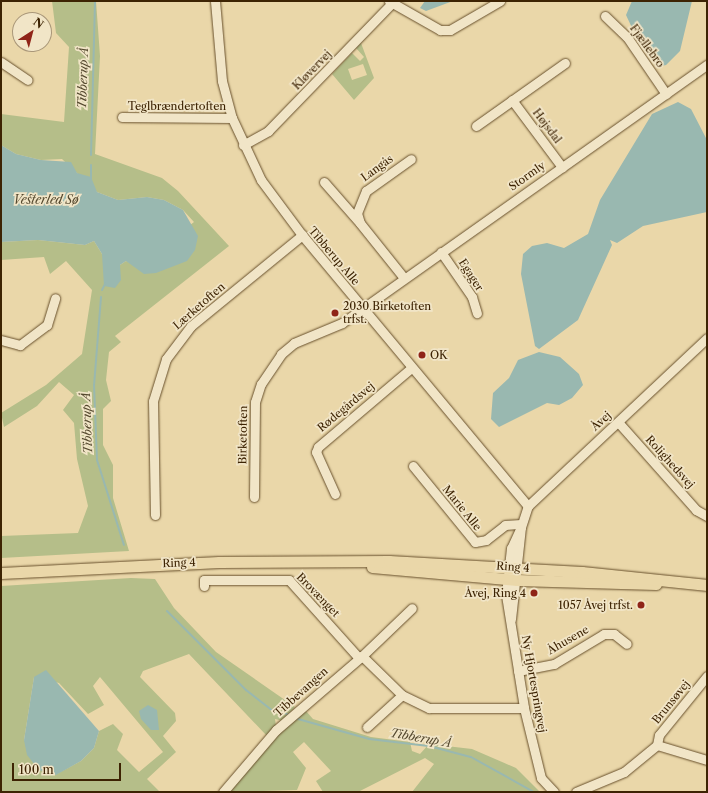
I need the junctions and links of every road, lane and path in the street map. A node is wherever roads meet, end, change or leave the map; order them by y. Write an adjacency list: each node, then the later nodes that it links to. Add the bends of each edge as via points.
1 (215, 1): 12 (street, Tibberup Alle, via 217,50)
2 (500, 1): 3 (street, via 450,30 440,30)
3 (390, 2): 14 (street, Kløvervej, via 268,131)
4 (605, 16): 9 (street, Fjællebro, via 627,37)
5 (1, 62): 8 (street)
6 (565, 63): 10 (street)
7 (705, 70): 9 (street, Stormly)
8 (28, 80)
9 (666, 94): 16 (street, Stormly)
10 (512, 100): 13 (street); 16 (street, Højsdal)
11 (122, 117): 12 (street, Teglbrændertoften)
12 (232, 118): 14 (street, Tibberup Alle)
13 (476, 126)
14 (243, 145): 19 (street, Tibberup Alle, via 264,185)
15 (411, 159): 18 (street, Langås, via 366,191 358,205)
16 (562, 167): 20 (street, Stormly)
17 (324, 182): 18 (street)
18 (360, 223): 21 (street)
19 (302, 235): 23 (street, Tibberup Alle); 33 (street, Lærketoften, via 191,326 166,359 153,401)
20 (441, 252): 21 (street, Stormly); 24 (street, Egager, via 472,297)
21 (404, 278): 23 (street, Stormly)
22 (55, 298): 26 (street, via 47,325 20,345)
23 (362, 307): 27 (street, Tibberup Alle); 31 (street, Birketoften, via 342,323 294,343 269,369 255,402)
24 (477, 313)
25 (707, 338): 28 (street, Åvej)
26 (1, 340)
27 (411, 368): 30 (street, Rødegårdsvej, via 318,446 316,452); 32 (street, Tibberup Alle)
28 (618, 422): 32 (street, Åvej); 34 (street, Rolighedsvej, via 696,510)
29 (413, 466): 35 (street, Marie Alle, via 475,542 486,540 505,525)
30 (335, 494)
31 (254, 497)
32 (528, 506): 35 (street, Åvej)
33 (155, 515)
34 (707, 516)
35 (521, 526): 37 (street, Åvej)
36 (357, 564): 37 (main road, Ring 4, via 389,561); 38 (main road, Ring 4, via 219,562); 39 (main road, Ring 4)
37 (514, 567): 39 (street, Ny Hjortespringvej); 40 (main road, Ring 4, via 639,577)
38 (1, 573)
39 (512, 580): 40 (main road, Ring 4, via 638,586); 46 (street, Ny Hjortespringvej, via 511,619)
40 (669, 583): 41 (main road, Ring 4)
41 (707, 585)
42 (204, 586): 45 (street, Brovænget, via 204,580 288,580)
43 (412, 608): 45 (street, Tibbevangen)
44 (627, 644): 46 (street, Åhusene, via 614,634 604,634 554,664)
45 (361, 657): 48 (street); 53 (street, Tibbevangen, via 276,730)
46 (518, 671): 49 (street, Ny Hjortespringvej)
47 (707, 676): 51 (street, Brunsøvej, via 659,735)
48 (402, 695): 49 (street, via 428,708); 50 (street)
49 (524, 708): 54 (street, Ny Hjortespringvej, via 541,778)
50 (367, 727)
51 (657, 745): 52 (street); 55 (street, Brunsøvej, via 624,772)
52 (707, 760)
53 (223, 792)
54 (554, 792)
55 (576, 792)

